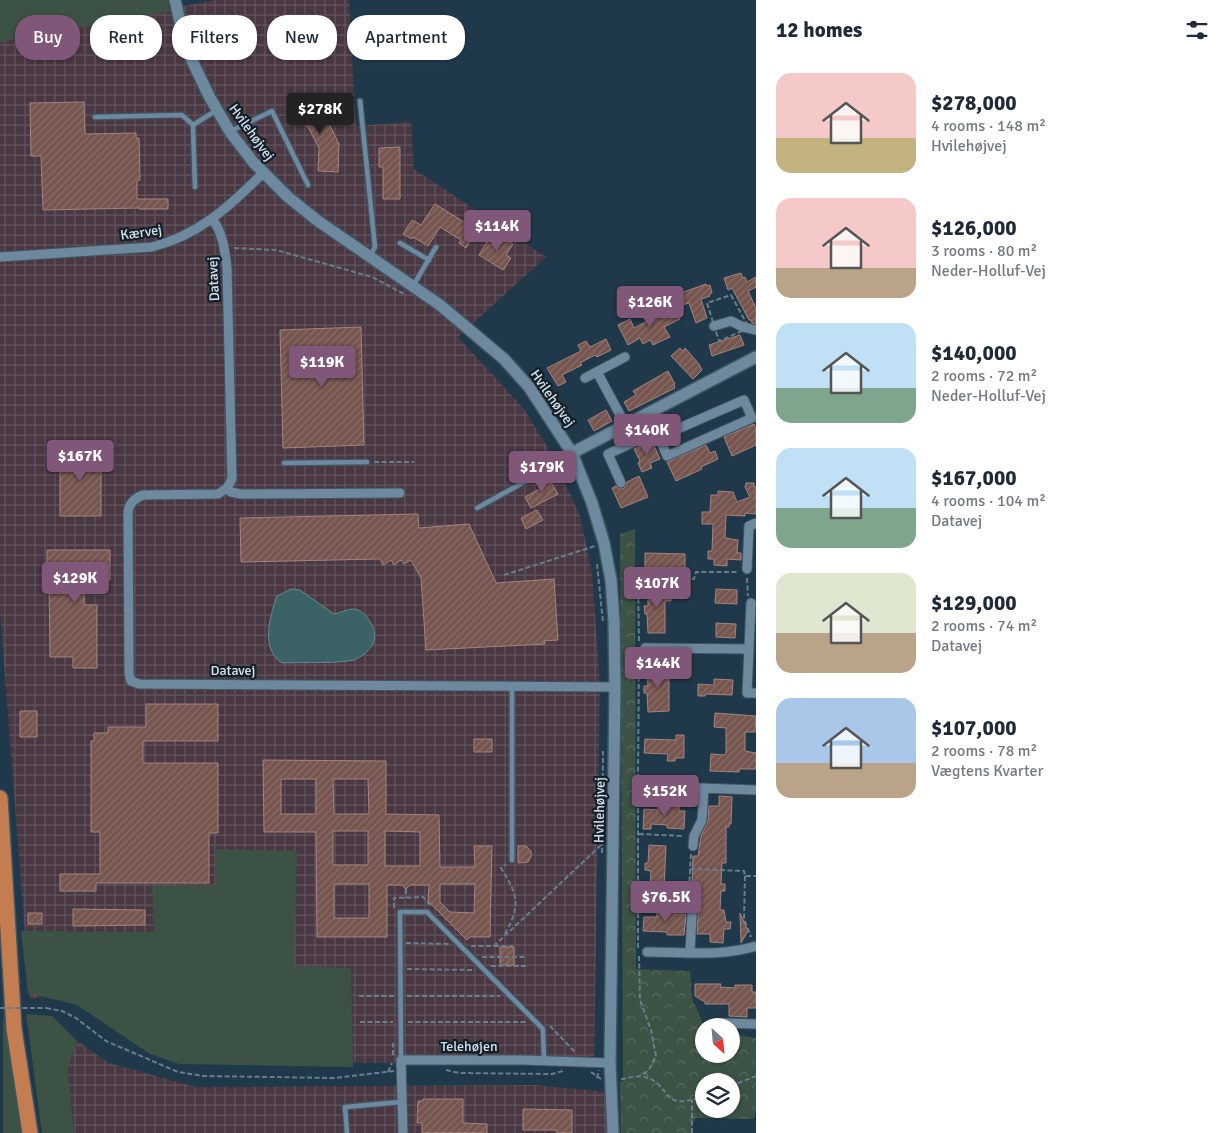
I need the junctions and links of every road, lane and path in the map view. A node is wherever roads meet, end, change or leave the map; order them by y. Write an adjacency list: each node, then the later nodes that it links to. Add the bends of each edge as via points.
1 (175, 0): 3 (street, Hvilehøjvej, via 186,48)
2 (360, 101): 14 (lane, via 375,247)
3 (217, 110): 5 (lane); 6 (street, Hvilehøjvej)
4 (95, 117): 5 (lane, via 182,115)
5 (193, 125): 9 (lane)
6 (230, 132): 7 (street, Hvilehøjvej); 8 (lane, via 272,111)
7 (263, 173): 10 (street, Kærvej); 14 (street, Hvilehøjvej, via 318,221)
8 (308, 185)
9 (194, 187)
10 (212, 219): 13 (street, Datavej); 15 (street, Kærvej, via 187,235 152,247)
11 (400, 243): 16 (lane)
12 (436, 246): 16 (lane)
13 (225, 250): 17 (path, via 276,250); 32 (street, Datavej, via 232,471 232,480)
14 (370, 256): 17 (street, Hvilehøjvej)
15 (0, 258)
16 (428, 260): 17 (lane)
17 (409, 291): 27 (street, Hvilehøjvej, via 440,305 504,359 530,387)
18 (714, 326): 19 (street, via 731,321)
19 (756, 330)
20 (625, 357): 22 (street)
21 (756, 357): 24 (street)
22 (597, 372): 23 (street); 25 (street)
23 (585, 378)
24 (647, 413): 25 (street); 26 (street)
25 (625, 424): 27 (street)
26 (658, 435): 26 (street, via 744,400 752,418 667,456); 31 (street, via 608,454)
27 (572, 453): 34 (lane, via 566,460); 45 (street, Hvilehøjvej, via 592,503 611,580)
28 (366, 462): 29 (path); 30 (lane)
29 (414, 462)
30 (284, 463)
31 (621, 483)
32 (227, 488): 33 (street, Datavej, via 240,494); 44 (street, Datavej, via 218,494 143,496 130,504 129,674 132,682)
33 (403, 494)
34 (477, 508)
35 (756, 523): 38 (street, via 749,526)
36 (595, 546): 39 (path)
37 (597, 564): 41 (path)
38 (747, 569): 40 (path, via 748,603); 52 (path, via 696,572 694,579 644,580 638,583)
39 (504, 575)
40 (751, 603): 43 (street)
41 (604, 624)
42 (645, 648): 43 (street)
43 (748, 650): 46 (street, via 747,693)
44 (512, 686): 45 (street, Datavej); 57 (lane)
45 (615, 687): 98 (street, Hvilehøjvej)
46 (756, 693)
47 (604, 746): 54 (path)
48 (644, 786): 49 (street)
49 (704, 788): 50 (street); 53 (street, via 702,820)
50 (756, 790)
51 (0, 798): 112 (highway, via 14,1029)
52 (639, 834): 53 (path); 104 (path, via 639,991 656,1056)
53 (694, 836): 55 (street)
54 (602, 845): 56 (path); 66 (path)
55 (693, 846): 58 (path)
56 (602, 854)
57 (512, 860): 66 (path, via 502,868 515,891 517,904)
58 (690, 869): 59 (path, via 744,871); 62 (path, via 689,894)
59 (745, 876): 60 (path); 71 (path, via 744,919)
60 (756, 876)
61 (406, 889): 63 (path)
62 (692, 897): 73 (street)
63 (406, 898): 64 (path, via 423,897); 65 (path, via 394,898)
64 (436, 911)
65 (394, 916)
66 (504, 936): 69 (path)
67 (399, 943): 68 (path); 68 (lane, via 400,912 427,912); 78 (lane)
68 (461, 946): 79 (lane)
69 (494, 946): 70 (path); 74 (path, via 470,946)
70 (513, 946)
71 (756, 946): 73 (street, via 742,951)
72 (647, 952): 73 (street)
73 (690, 952)
74 (482, 957): 75 (path); 76 (path)
75 (526, 957)
76 (491, 966): 77 (path); 79 (path, via 494,970)
77 (527, 966)
78 (400, 969): 79 (path); 82 (lane)
79 (486, 970): 83 (lane)
80 (359, 996): 81 (path)
81 (394, 996): 82 (path); 84 (path)
82 (400, 996): 83 (path); 89 (lane)
83 (512, 996): 90 (lane)
84 (394, 1002)
85 (0, 1008): 103 (path, bridge, via 62,1011 106,1041 178,1072 204,1076 334,1078)
86 (394, 1016): 88 (path)
87 (360, 1022): 88 (path)
88 (394, 1022): 93 (path)
89 (401, 1022): 90 (path); 95 (lane)
90 (537, 1022): 96 (lane, via 544,1029); 97 (path, via 546,1022)
91 (740, 1024): 92 (street)
92 (756, 1024)
93 (393, 1028)
94 (393, 1042): 103 (path)
95 (401, 1060): 96 (street, Telehøjen); 101 (street)
96 (544, 1060): 97 (street, Telehøjen)
97 (585, 1062): 98 (street, Telehøjen)
98 (605, 1063): 106 (path); 107 (street, Hvilehøjvej)
99 (443, 1069): 100 (path, via 460,1073 552,1074)
100 (569, 1069)
101 (400, 1070): 103 (path); 111 (street)
102 (590, 1070): 106 (path)
103 (388, 1072)
104 (642, 1076): 107 (path); 110 (path, via 655,1082 673,1100)
105 (756, 1076): 108 (path)
106 (597, 1078): 107 (path)
107 (611, 1079): 115 (street, Hvilehøjvej)
108 (740, 1082)
109 (695, 1099): 110 (path)
110 (692, 1100): 116 (path)
111 (402, 1102): 113 (lane, via 345,1106); 114 (street)
112 (32, 1133)
113 (347, 1133)
114 (403, 1133)
115 (612, 1133)
116 (692, 1133)

